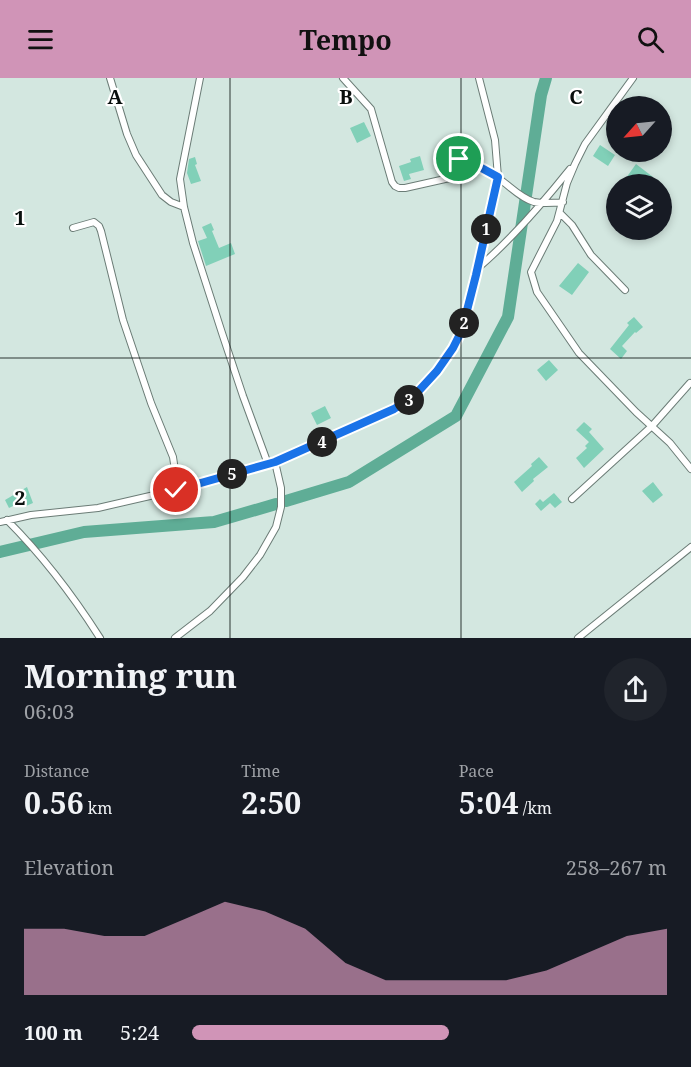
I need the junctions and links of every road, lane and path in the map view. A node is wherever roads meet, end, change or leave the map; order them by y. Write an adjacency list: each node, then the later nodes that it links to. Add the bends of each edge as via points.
1 (110, 78): 12 (street, via 136,155 162,195)
2 (200, 78): 12 (street, via 180,179)
3 (342, 78): 8 (street, via 371,109 395,186 405,188 454,177)
4 (479, 78): 9 (street, via 495,140)
5 (633, 78): 7 (street)
6 (441, 154): 8 (street)
7 (575, 164): 10 (street); 11 (street)
8 (476, 165): 9 (street)
9 (498, 177): 11 (street, via 524,197); 15 (street)
10 (563, 202): 11 (street); 13 (street)
11 (542, 203): 15 (street)
12 (184, 207): 19 (street, via 243,396)
13 (560, 213): 16 (street, via 591,255); 18 (street, via 531,272 537,292 579,353)
14 (73, 228): 21 (street, via 94,222 101,231 123,321 172,457)
15 (477, 268): 19 (street, via 462,330 437,371 414,396 394,409)
16 (625, 290)
17 (690, 383): 18 (street)
18 (652, 426): 20 (street); 22 (street)
19 (272, 463): 21 (street); 26 (street, via 281,488 276,527 243,577 210,611)
20 (691, 469)
21 (176, 490): 23 (street, via 98,508)
22 (572, 498)
23 (4, 521): 25 (street, via 32,544)
24 (691, 547): 27 (street)
25 (100, 638)
26 (175, 638)
27 (578, 638)

